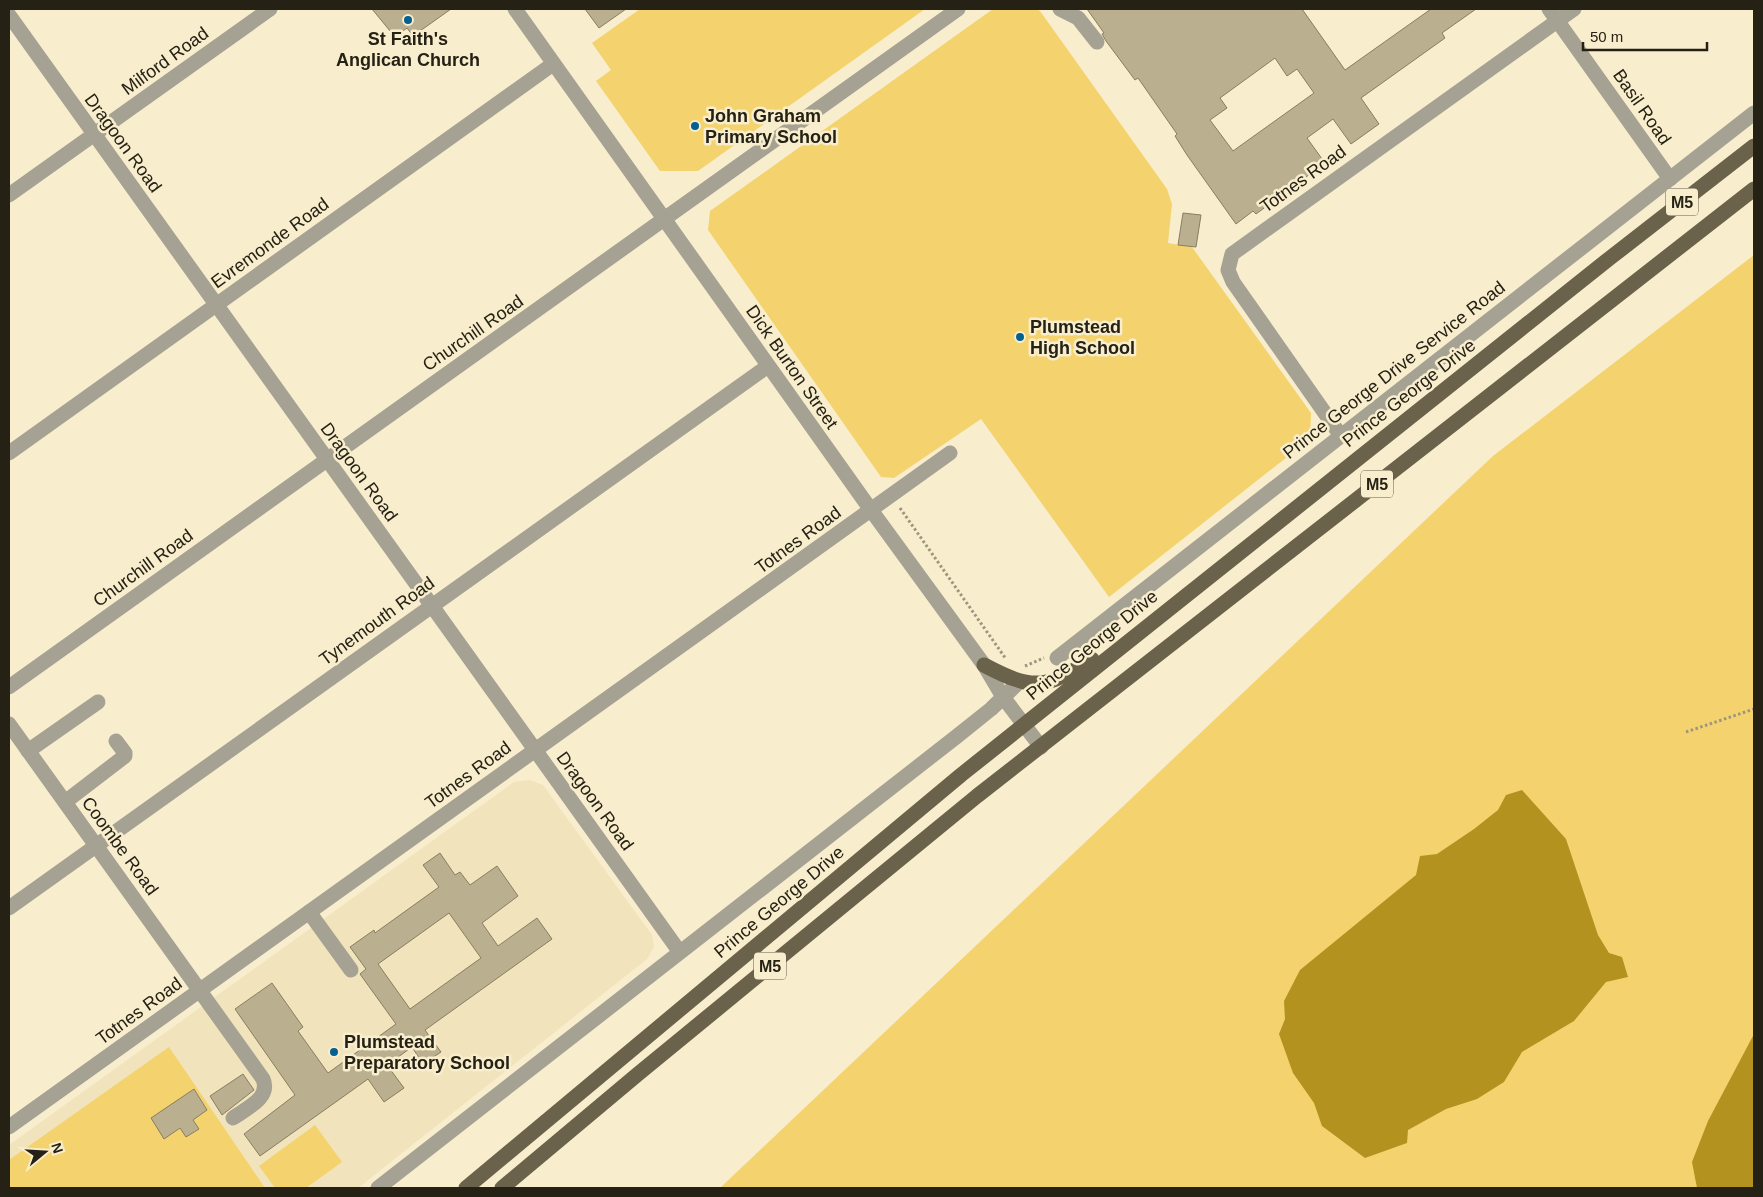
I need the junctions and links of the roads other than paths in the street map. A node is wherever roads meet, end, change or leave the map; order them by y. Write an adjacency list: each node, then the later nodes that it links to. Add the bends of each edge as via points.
1 (270, 9): 11 (street, Milford Road)
2 (514, 9): 9 (street, Dick Burton Street)
3 (958, 9): 16 (street, Churchill Road)
4 (1060, 9): 8 (street, via 1078,18)
5 (1574, 9): 7 (street, Totnes Road)
6 (9, 15): 11 (street, Dragoon Road)
7 (1553, 15): 13 (street, Basil Road); 19 (street, Totnes Road, via 1232,254 1228,270 1233,282)
8 (1097, 42)
9 (553, 64): 16 (street, Dick Burton Street); 17 (street, Evremonde Road)
10 (1754, 113): 13 (street, Prince George Drive Service Road)
11 (94, 134): 15 (street, Milford Road); 17 (street, Dragoon Road)
12 (1754, 146): 24 (main road, Prince George Drive / M5)
13 (1670, 178): 19 (street, Prince George Drive Service Road)
14 (1754, 189): 35 (main road, M5)
15 (9, 195)
16 (665, 218): 18 (street, Dick Burton Street); 22 (street, Churchill Road)
17 (216, 305): 20 (street, Evremonde Road); 22 (street, Dragoon Road)
18 (768, 366): 23 (street, Dick Burton Street); 25 (street, Tynemouth Road)
19 (1341, 436): 26 (street, Prince George Drive Service Road)
20 (9, 454)
21 (950, 454): 23 (street, Totnes Road)
22 (327, 460): 25 (street, Dragoon Road); 29 (street, Churchill Road)
23 (871, 510): 27 (street, Dick Burton Street); 36 (street, Totnes Road)
24 (1177, 602): 28 (main road, via 1066,676 1038,684); 33 (main road, Prince George Drive / M5)
25 (432, 605): 36 (street, Dragoon Road); 39 (street, Tynemouth Road)
26 (1057, 658)
27 (984, 665): 28 (main road); 30 (street, Dick Burton Street)
28 (1019, 682): 30 (street)
29 (9, 687)
30 (1003, 697): 33 (street, Dick Burton Street); 42 (street, Prince George Drive)
31 (98, 702): 37 (street)
32 (9, 724): 37 (street, Coombe Road)
33 (1024, 724): 35 (street, Dick Burton Street); 48 (main road, Prince George Drive / M5)
34 (116, 741): 38 (street, via 125,756)
35 (1041, 746): 49 (main road, M5)
36 (536, 750): 41 (street, Totnes Road); 42 (street, Dragoon Road)
37 (28, 751): 38 (street, Coombe Road)
38 (65, 802): 39 (street, Coombe Road)
39 (96, 846): 40 (street, Tynemouth Road); 44 (street, Coombe Road)
40 (9, 908)
41 (310, 912): 43 (street); 44 (street, Totnes Road)
42 (679, 951): 47 (street, Prince George Drive)
43 (351, 970)
44 (200, 991): 45 (street, Coombe Road, via 265,1084 262,1097); 46 (street, Totnes Road)
45 (233, 1118)
46 (9, 1127)
47 (378, 1188)
48 (466, 1188)
49 (502, 1188)

